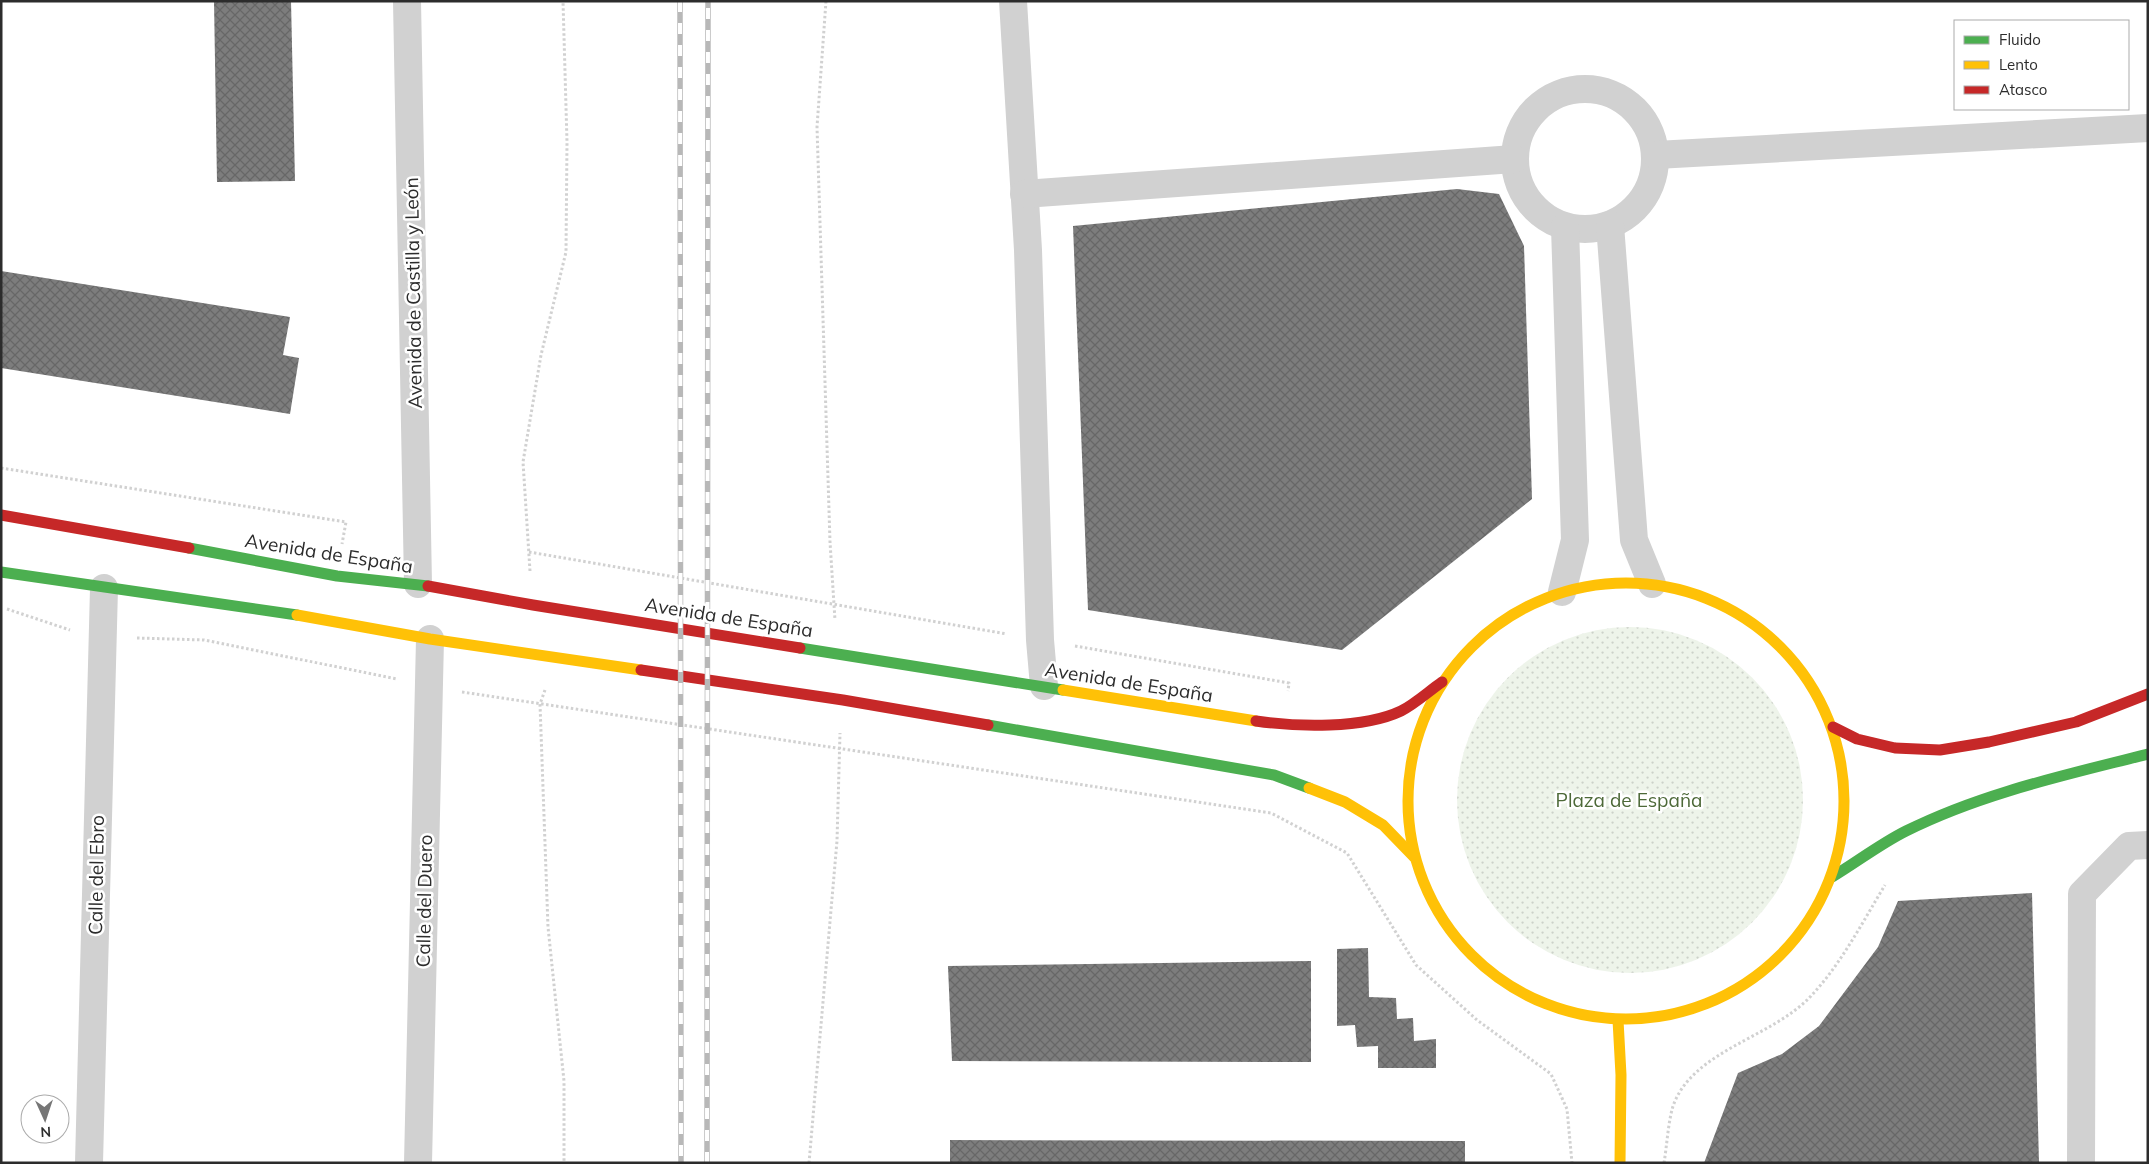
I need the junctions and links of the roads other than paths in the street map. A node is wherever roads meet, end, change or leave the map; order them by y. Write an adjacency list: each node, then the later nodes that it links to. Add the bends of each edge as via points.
1 (407, 1): 11 (street, Avenida de Castilla y León)
2 (1013, 1): 6 (street)
3 (2148, 128): 4 (street)
4 (1656, 155): 5 (street, via 1651,132 1627,101 1596,89 1580,89 1552,97 1530,114 1519,135); 8 (street, via 1654,177 1645,198)
5 (1514, 159): 6 (street); 7 (street, via 1518,182 1528,201 1545,217)
6 (1024, 194): 17 (street)
7 (1565, 226): 8 (street, via 1588,230); 14 (street, via 1576,540)
8 (1610, 226): 12 (street, via 1634,540)
9 (1, 515): 11 (main road, Avenida de España, via 337,576)
10 (1, 572): 13 (main road)
11 (418, 584): 17 (main road, Avenida de España)
12 (1652, 584): 14 (main road, via 1606,583); 21 (main road, via 1699,595 1743,616 1781,646 1812,684)
13 (104, 588): 15 (main road, via 330,620); 27 (street, Calle del Ebro)
14 (1562, 592): 16 (main road, via 1515,613 1475,643)
15 (430, 639): 24 (main road, via 843,700 1274,775 1345,802 1383,825); 28 (street, Calle del Duero)
16 (1442, 682): 17 (main road, Avenida de España, via 1401,712 1356,724 1284,725); 24 (main road, via 1421,722 1409,767 1407,812)
17 (1044, 686)
18 (2148, 694): 20 (main road)
19 (2148, 705): 20 (main road)
20 (2076, 722): 21 (main road, via 1940,750 1895,748 1857,739)
21 (1833, 727): 25 (main road, via 1843,764 1846,802 1842,840)
22 (2148, 754): 25 (main road, via 1999,795 1940,816 1906,832)
23 (2148, 846): 30 (street, via 2129,846 2082,894)
24 (1414, 857): 26 (main road, via 1431,901 1456,940 1489,972 1537,1000 1572,1013)
25 (1832, 877): 26 (main road, via 1812,918 1784,954 1749,983 1708,1004 1673,1014)
26 (1618, 1020): 29 (main road)
27 (89, 1163)
28 (418, 1163)
29 (1620, 1163)
30 (2081, 1163)

